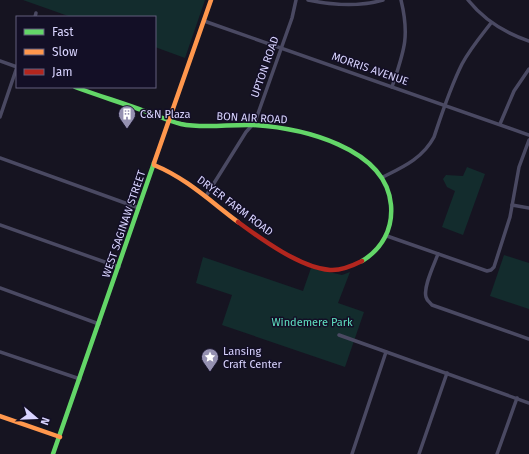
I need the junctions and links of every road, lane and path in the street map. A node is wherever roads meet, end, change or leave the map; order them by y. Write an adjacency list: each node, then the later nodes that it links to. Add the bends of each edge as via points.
1 (211, 0): 7 (street, WEST SAGINAW STREET)
2 (296, 0): 10 (street, UPTON ROAD)
3 (308, 0): 4 (street, via 348,4)
4 (383, 0)
5 (401, 0): 15 (street, via 406,22 406,43)
6 (468, 0): 8 (street)
7 (204, 21): 10 (street, MORRIS AVENUE); 19 (street, WEST SAGINAW STREET)
8 (491, 23): 9 (street); 17 (street, via 463,63)
9 (529, 41)
10 (282, 48): 15 (street, MORRIS AVENUE); 21 (street, UPTON ROAD)
11 (0, 60): 12 (street)
12 (16, 67)
13 (529, 68): 20 (street, via 514,91)
14 (16, 70): 18 (street)
15 (392, 87): 17 (street, MORRIS AVENUE)
16 (78, 88): 19 (street, BON AIR ROAD)
17 (445, 105): 20 (street, MORRIS AVENUE); 26 (street, via 430,145 412,162)
18 (0, 117)
19 (170, 119): 21 (street, BON AIR ROAD, via 183,124); 25 (street, WEST SAGINAW STREET)
20 (500, 124): 22 (street, MORRIS AVENUE)
21 (253, 125): 26 (street, BON AIR ROAD, via 293,130 338,145 364,159); 27 (street, UPTON ROAD)
22 (529, 135)
23 (529, 140): 28 (street, via 519,167)
24 (0, 158): 29 (street)
25 (154, 165): 27 (street, DRYER FARM ROAD, via 180,177); 29 (street, WEST SAGINAW STREET)
26 (382, 177): 32 (street, BON AIR ROAD, via 392,211)
27 (206, 196): 32 (street, DRYER FARM ROAD, via 268,243 304,263 322,269 353,266 372,254)
28 (512, 205): 30 (street); 33 (street, via 505,234 491,270 487,271)
29 (139, 208): 34 (street, WEST SAGINAW STREET)
30 (529, 208)
31 (0, 225): 34 (street)
32 (387, 236): 33 (street)
33 (438, 254): 38 (street, via 425,290 432,305)
34 (119, 267): 36 (street, WEST SAGINAW STREET)
35 (0, 288): 36 (street)
36 (99, 324): 42 (street, WEST SAGINAW STREET)
37 (339, 335): 40 (street)
38 (529, 339)
39 (0, 352): 42 (street)
40 (386, 352): 41 (street); 48 (street)
41 (447, 373): 43 (street); 49 (street)
42 (80, 379): 46 (street, WEST SAGINAW STREET)
43 (517, 398): 44 (street); 50 (street)
44 (529, 403)
45 (0, 416): 46 (street)
46 (60, 437): 47 (street, WEST SAGINAW STREET)
47 (53, 454)
48 (352, 454)
49 (419, 454)
50 (497, 454)

